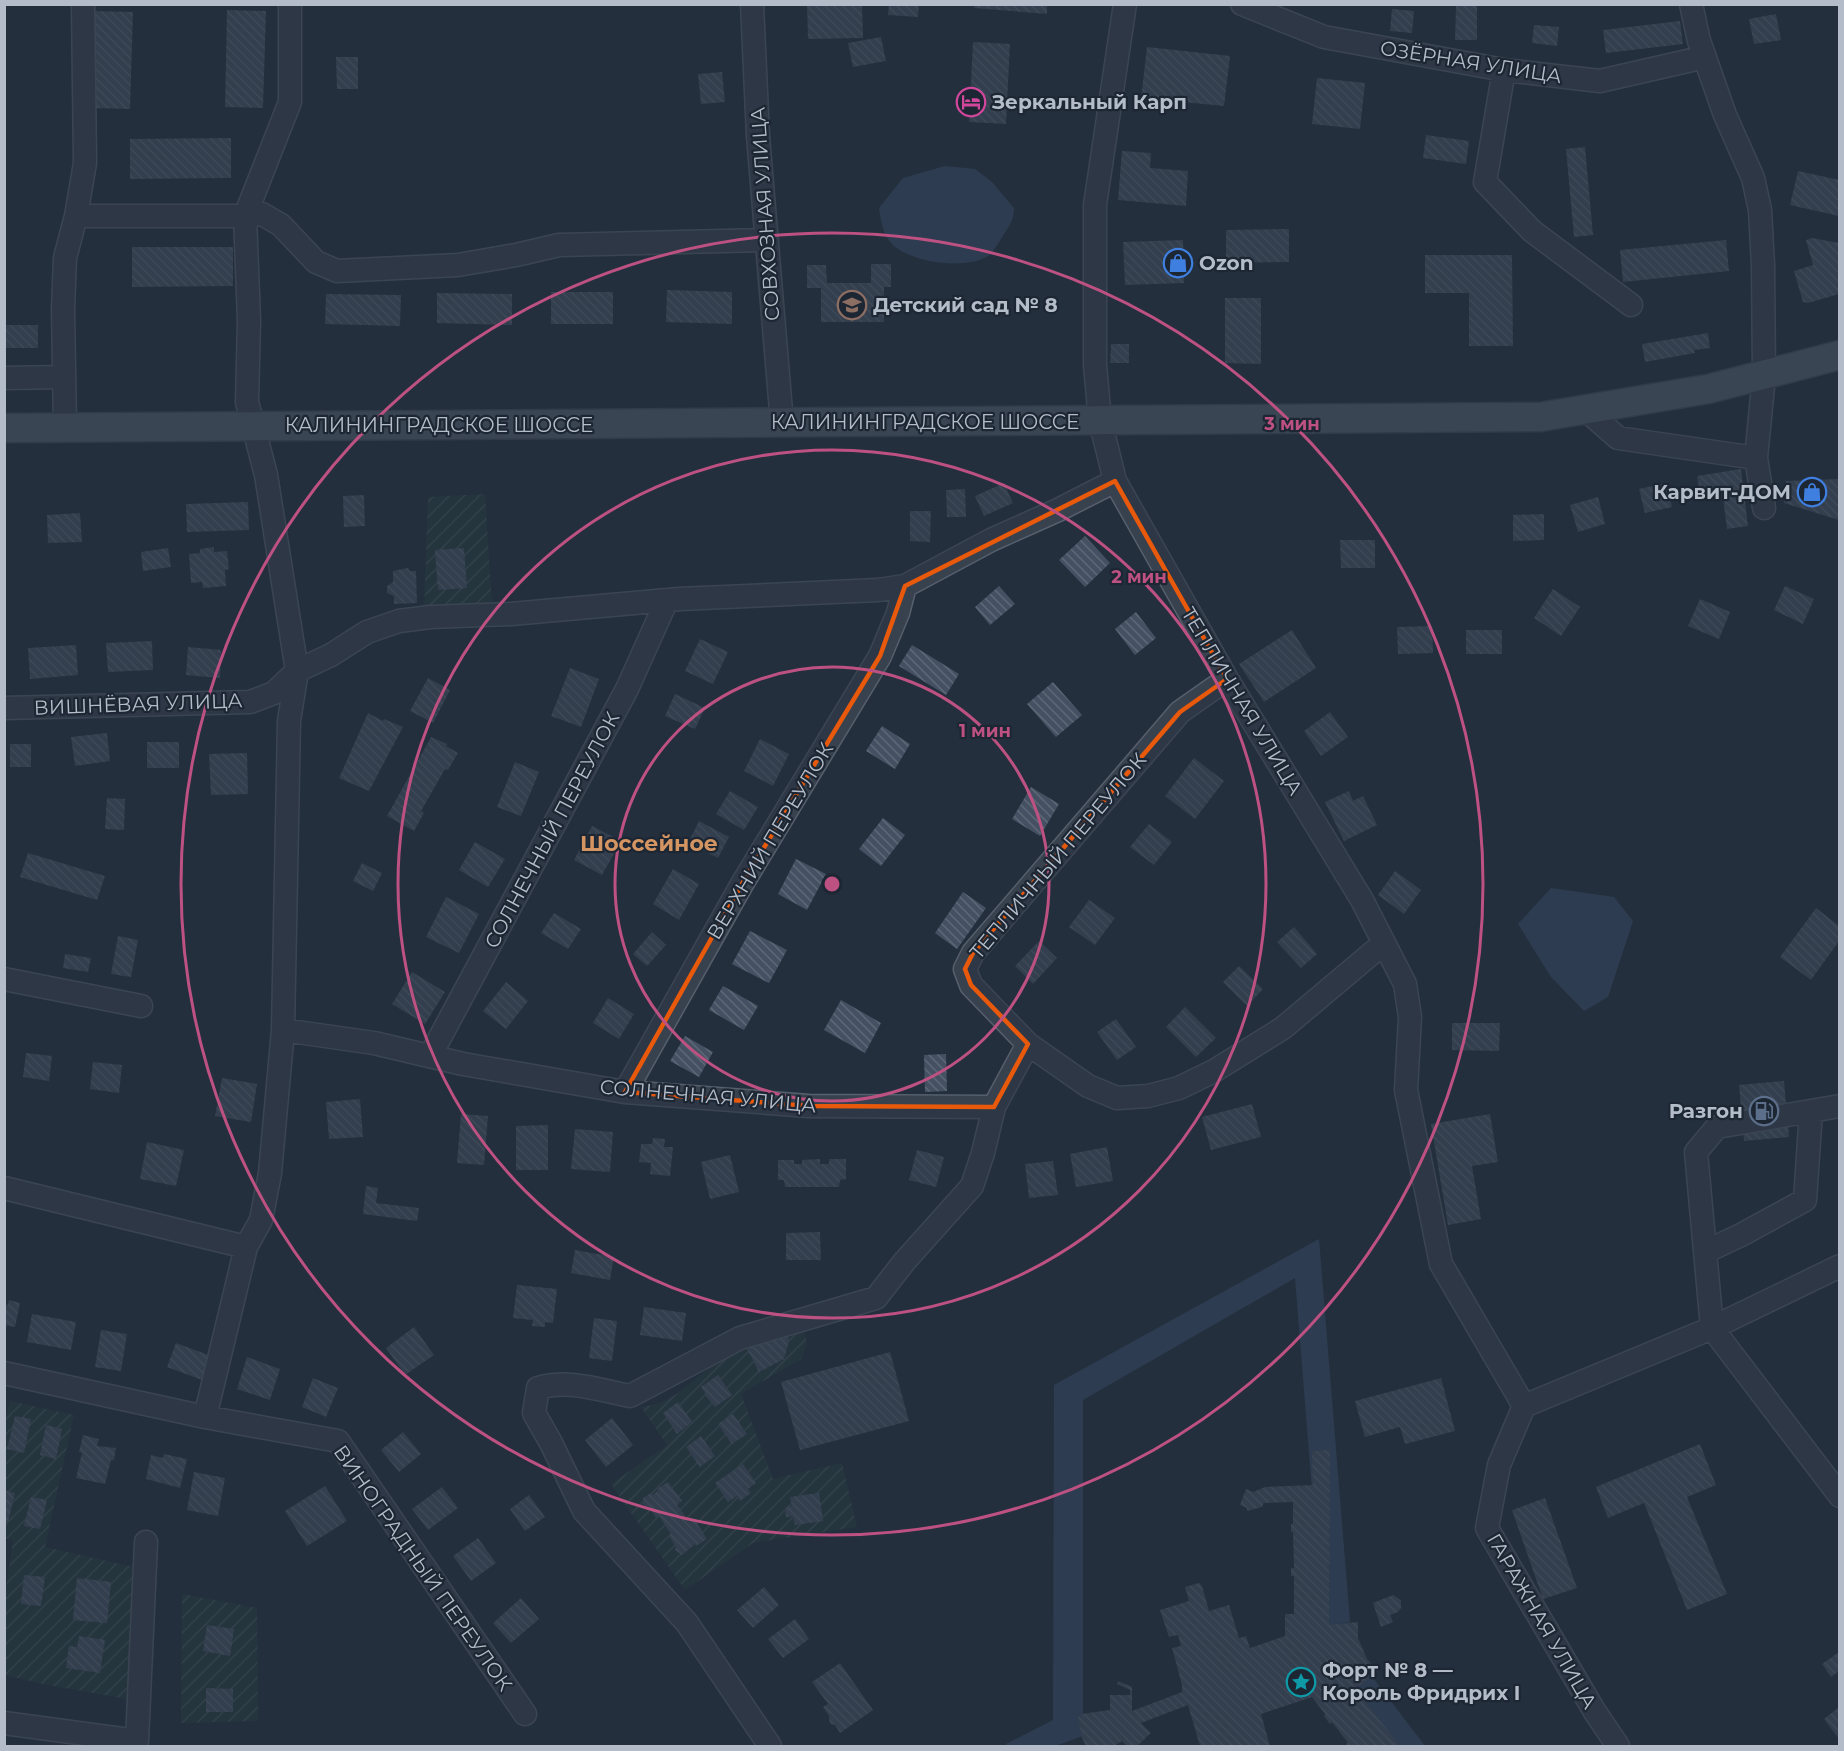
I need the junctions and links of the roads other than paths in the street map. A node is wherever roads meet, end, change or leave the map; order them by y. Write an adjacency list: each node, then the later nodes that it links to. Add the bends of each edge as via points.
1 (83, 4): 9 (street, via 85,163)
2 (290, 4): 10 (street, via 290,102)
3 (752, 4): 11 (street, СОВХОЗНАЯ УЛИЦА)
4 (1125, 4): 18 (street, via 1095,205 1095,365)
5 (1242, 4): 8 (street, ОЗЁРНАЯ УЛИЦА, via 1324,37)
6 (1691, 4): 7 (street)
7 (1705, 57): 8 (street, ОЗЁРНАЯ УЛИЦА, via 1600,81); 14 (street, via 1753,178 1760,210)
8 (1504, 70): 12 (street, via 1485,182 1532,231)
9 (76, 216): 10 (street); 15 (street, via 65,258)
10 (245, 216): 11 (street, via 262,214 281,225 316,262 337,271 458,265 559,246); 21 (street, via 247,402)
11 (767, 240): 19 (street, СОВХОЗНАЯ УЛИЦА)
12 (1631, 305)
13 (1839, 356): 14 (main road, КАЛИНИНГРАДСКОЕ ШОССЕ)
14 (1764, 376): 17 (main road, КАЛИНИНГРАДСКОЕ ШОССЕ); 23 (street)
15 (64, 377): 16 (street); 20 (street)
16 (4, 378)
17 (1586, 410): 18 (main road, КАЛИНИНГРАДСКОЕ ШОССЕ, via 1540,417); 23 (street, via 1618,438)
18 (1101, 420): 19 (main road, КАЛИНИНГРАДСКОЕ ШОССЕ); 24 (street, ТЕПЛИЧНАЯ УЛИЦА)
19 (782, 423): 21 (main road, КАЛИНИНГРАДСКОЕ ШОССЕ)
20 (65, 426): 21 (main road, КАЛИНИНГРАДСКОЕ ШОССЕ); 22 (main road, КАЛИНИНГРАДСКОЕ ШОССЕ)
21 (253, 426): 28 (street, via 266,475)
22 (4, 428)
23 (1756, 458): 25 (street)
24 (1115, 481): 26 (street, ВИШНЁВАЯ УЛИЦА); 29 (street, ТЕПЛИЧНАЯ УЛИЦА)
25 (1764, 508)
26 (904, 586): 27 (street, ВИШНЁВАЯ УЛИЦА); 37 (street, ВЕРХНИЙ ПЕРЕУЛОК, via 898,613 880,656 742,884)
27 (667, 600): 28 (street, ВИШНЁВАЯ УЛИЦА, via 399,621 367,632); 36 (street, СОЛНЕЧНЫЙ ПЕРЕУЛОК, via 627,689)
28 (297, 671): 30 (street, ВИШНЁВАЯ УЛИЦА, via 274,693 250,702); 34 (street, via 288,722)
29 (1227, 679): 31 (street, ТЕПЛИЧНАЯ УЛИЦА, via 1362,900); 35 (street, ТЕПЛИЧНЫЙ ПЕРЕУЛОК, via 1180,712 973,953 965,969 971,986)
30 (4, 708)
31 (1384, 943): 35 (street, via 1283,1028 1179,1088 1117,1098 1088,1086); 47 (street, ТЕПЛИЧНАЯ УЛИЦА, via 1405,984 1410,1017 1406,1090 1441,1264)
32 (4, 979): 33 (street)
33 (141, 1006)
34 (283, 1030): 36 (street, СОЛНЕЧНАЯ УЛИЦА, via 374,1043); 42 (street, via 270,1173 261,1220)
35 (1028, 1044): 39 (street)
36 (430, 1056): 37 (street, СОЛНЕЧНАЯ УЛИЦА)
37 (625, 1092): 39 (street, СОЛНЕЧНАЯ УЛИЦА, via 809,1106)
38 (1839, 1106): 40 (street)
39 (994, 1107): 53 (street, via 972,1186 876,1298 740,1338 630,1396 574,1384 555,1383 538,1388 534,1413 584,1511 687,1623)
40 (1811, 1111): 43 (street, via 1805,1200); 43 (street, via 1717,1127 1696,1152)
41 (4, 1188): 42 (street)
42 (246, 1247): 48 (street)
43 (1705, 1252): 45 (street)
44 (1839, 1266): 45 (street)
45 (1712, 1328): 47 (street); 49 (street)
46 (4, 1373): 48 (street, ВИНОГРАДНЫЙ ПЕРЕУЛОК)
47 (1524, 1406): 54 (street, ГАРАЖНАЯ УЛИЦА, via 1498,1465 1487,1528)
48 (205, 1417): 51 (street, ВИНОГРАДНЫЙ ПЕРЕУЛОК, via 338,1441)
49 (1839, 1496)
50 (146, 1542): 52 (street, via 137,1741)
51 (525, 1714)
52 (4, 1723)
53 (770, 1746)
54 (1618, 1746)

